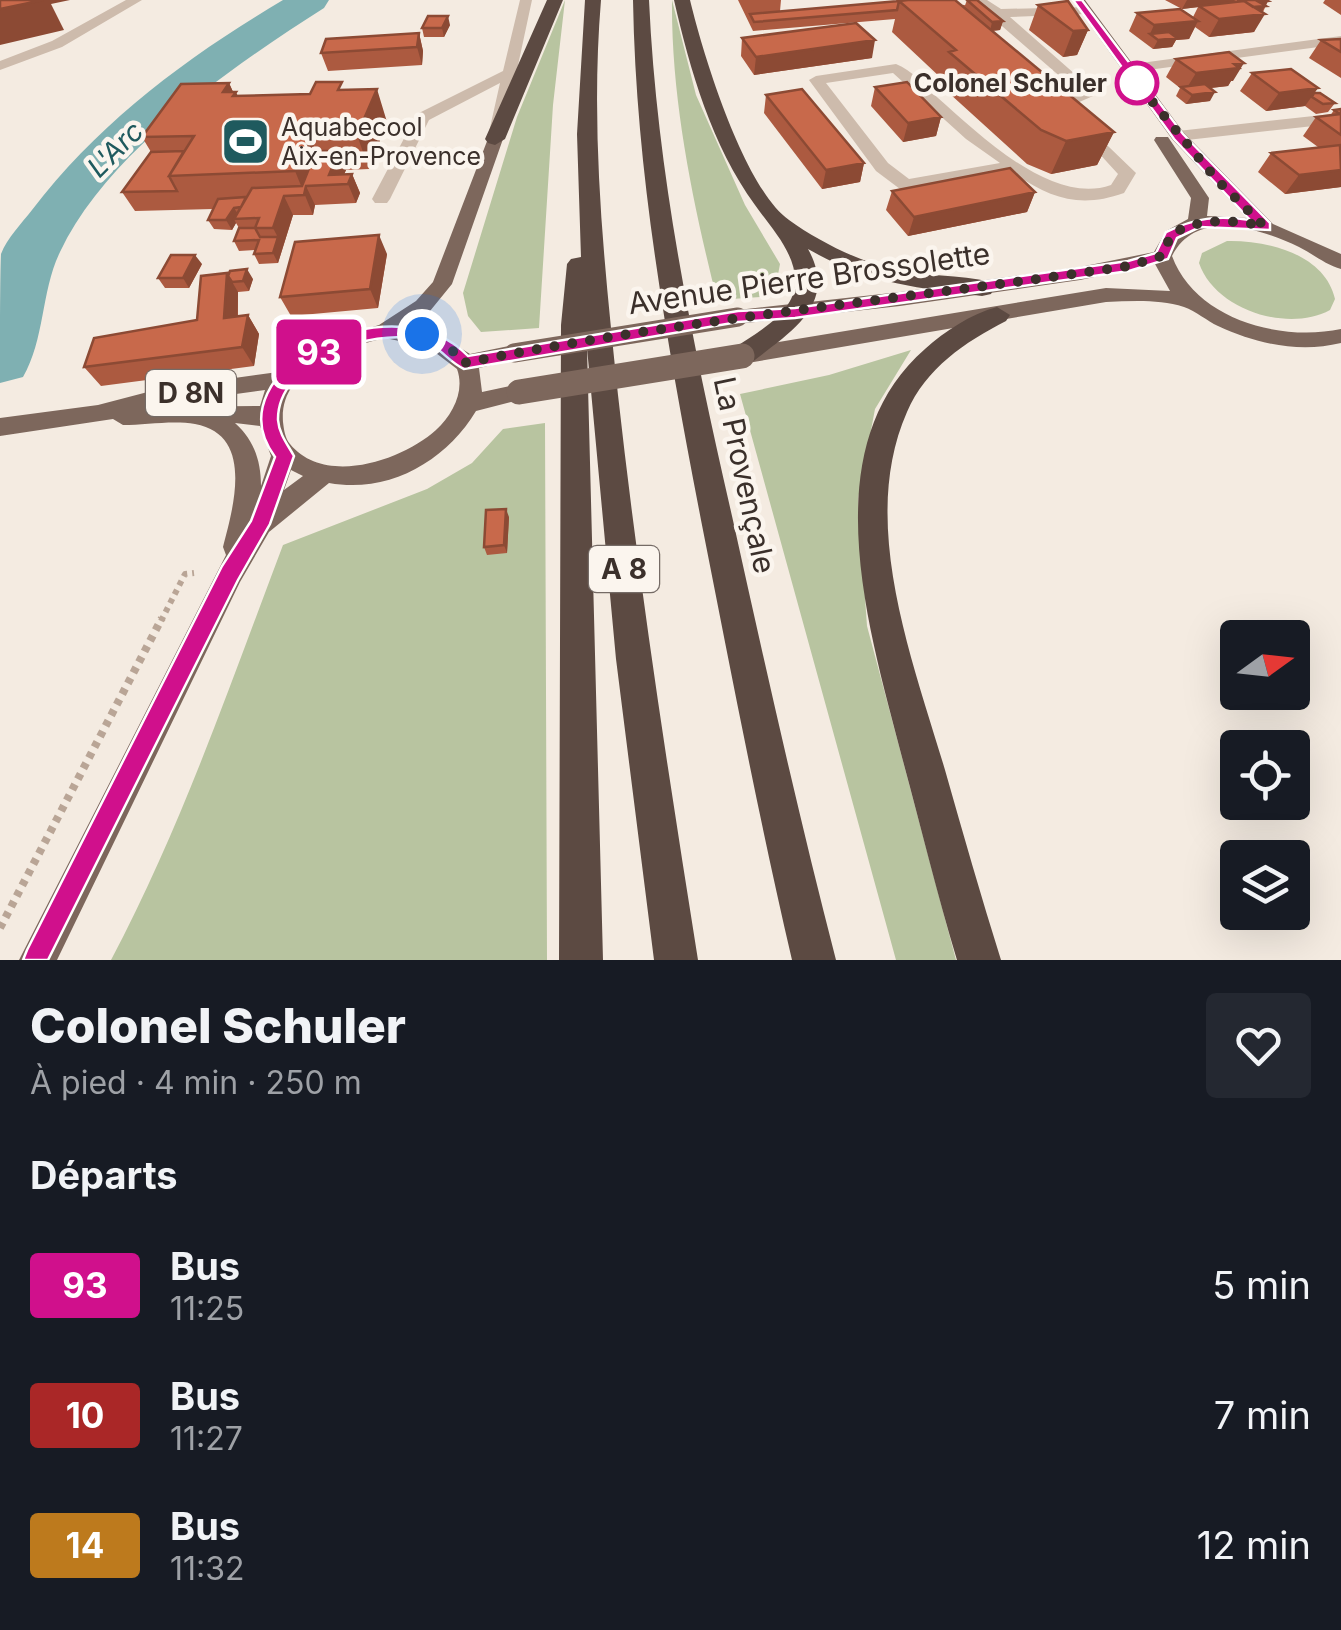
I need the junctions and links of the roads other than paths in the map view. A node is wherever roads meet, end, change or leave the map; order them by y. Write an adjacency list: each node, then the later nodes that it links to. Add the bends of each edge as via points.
1 (136, 0): 11 (street, via 57,44)
2 (526, 0): 13 (street)
3 (555, 0): 18 (highway)
4 (592, 0): 20 (highway, A 8)
5 (641, 0): 49 (highway, La Provençale, via 652,178 684,368)
6 (682, 0): 22 (highway, via 718,110)
7 (978, 0): 9 (street)
8 (1071, 5): 9 (street); 12 (main road); 23 (main road, via 1200,198)
9 (998, 13): 15 (street, via 1088,94)
10 (1341, 40): 12 (street)
11 (0, 66)
12 (1126, 69): 17 (main road)
13 (507, 74): 18 (street); 21 (street, via 423,118)
14 (1042, 91): 15 (street)
15 (1066, 107): 19 (street, via 1127,173 1118,189 1095,197 1050,190)
16 (1341, 118): 17 (street)
17 (1178, 136): 24 (main road)
18 (495, 139): 32 (main road, via 442,284)
19 (1016, 166): 19 (street, via 896,68 816,80 882,167 906,186)
20 (586, 176): 47 (highway, via 574,325); 48 (highway, A 8, via 610,459)
21 (381, 198)
22 (774, 219): 29 (highway, via 890,278); 31 (highway, via 791,238 806,282)
23 (1197, 223): 24 (main road); 27 (main road, via 1171,235)
24 (1264, 226): 26 (main road)
25 (1341, 245): 26 (main road)
26 (1315, 246): 28 (main road)
27 (1162, 256): 29 (main road, Avenue Pierre Brossolette); 30 (main road, via 1170,278)
28 (1341, 263)
29 (989, 301): 30 (main road, Avenue Pierre Brossolette, via 1129,294); 31 (main road, Avenue Pierre Brossolette); 34 (main road, Avenue Pierre Brossolette); 50 (highway, via 912,380 886,430 874,504 900,672)
30 (1194, 302): 33 (main road, via 1259,334)
31 (795, 313): 34 (highway); 35 (main road, Avenue Pierre Brossolette, bridge)
32 (385, 331): 35 (main road, via 422,334); 36 (main road, via 327,346)
33 (1337, 340)
34 (742, 356): 37 (main road, Avenue Pierre Brossolette, bridge)
35 (464, 363): 37 (main road)
36 (286, 379): 39 (main road, D 8N, via 164,396); 40 (main road)
37 (468, 404): 43 (main road, via 454,428 403,465 366,475)
38 (196, 413): 39 (main road, D 8N); 40 (main road, D 8N); 45 (main road, via 231,433 246,456 248,496)
39 (98, 414): 41 (main road, D 8N)
40 (269, 420): 42 (main road)
41 (0, 427)
42 (284, 456): 43 (main road); 44 (main road)
43 (323, 474): 44 (main road)
44 (260, 524): 45 (main road)
45 (230, 573): 46 (main road)
46 (38, 960)
47 (581, 960)
48 (676, 960)
49 (814, 960)
50 (978, 960)

